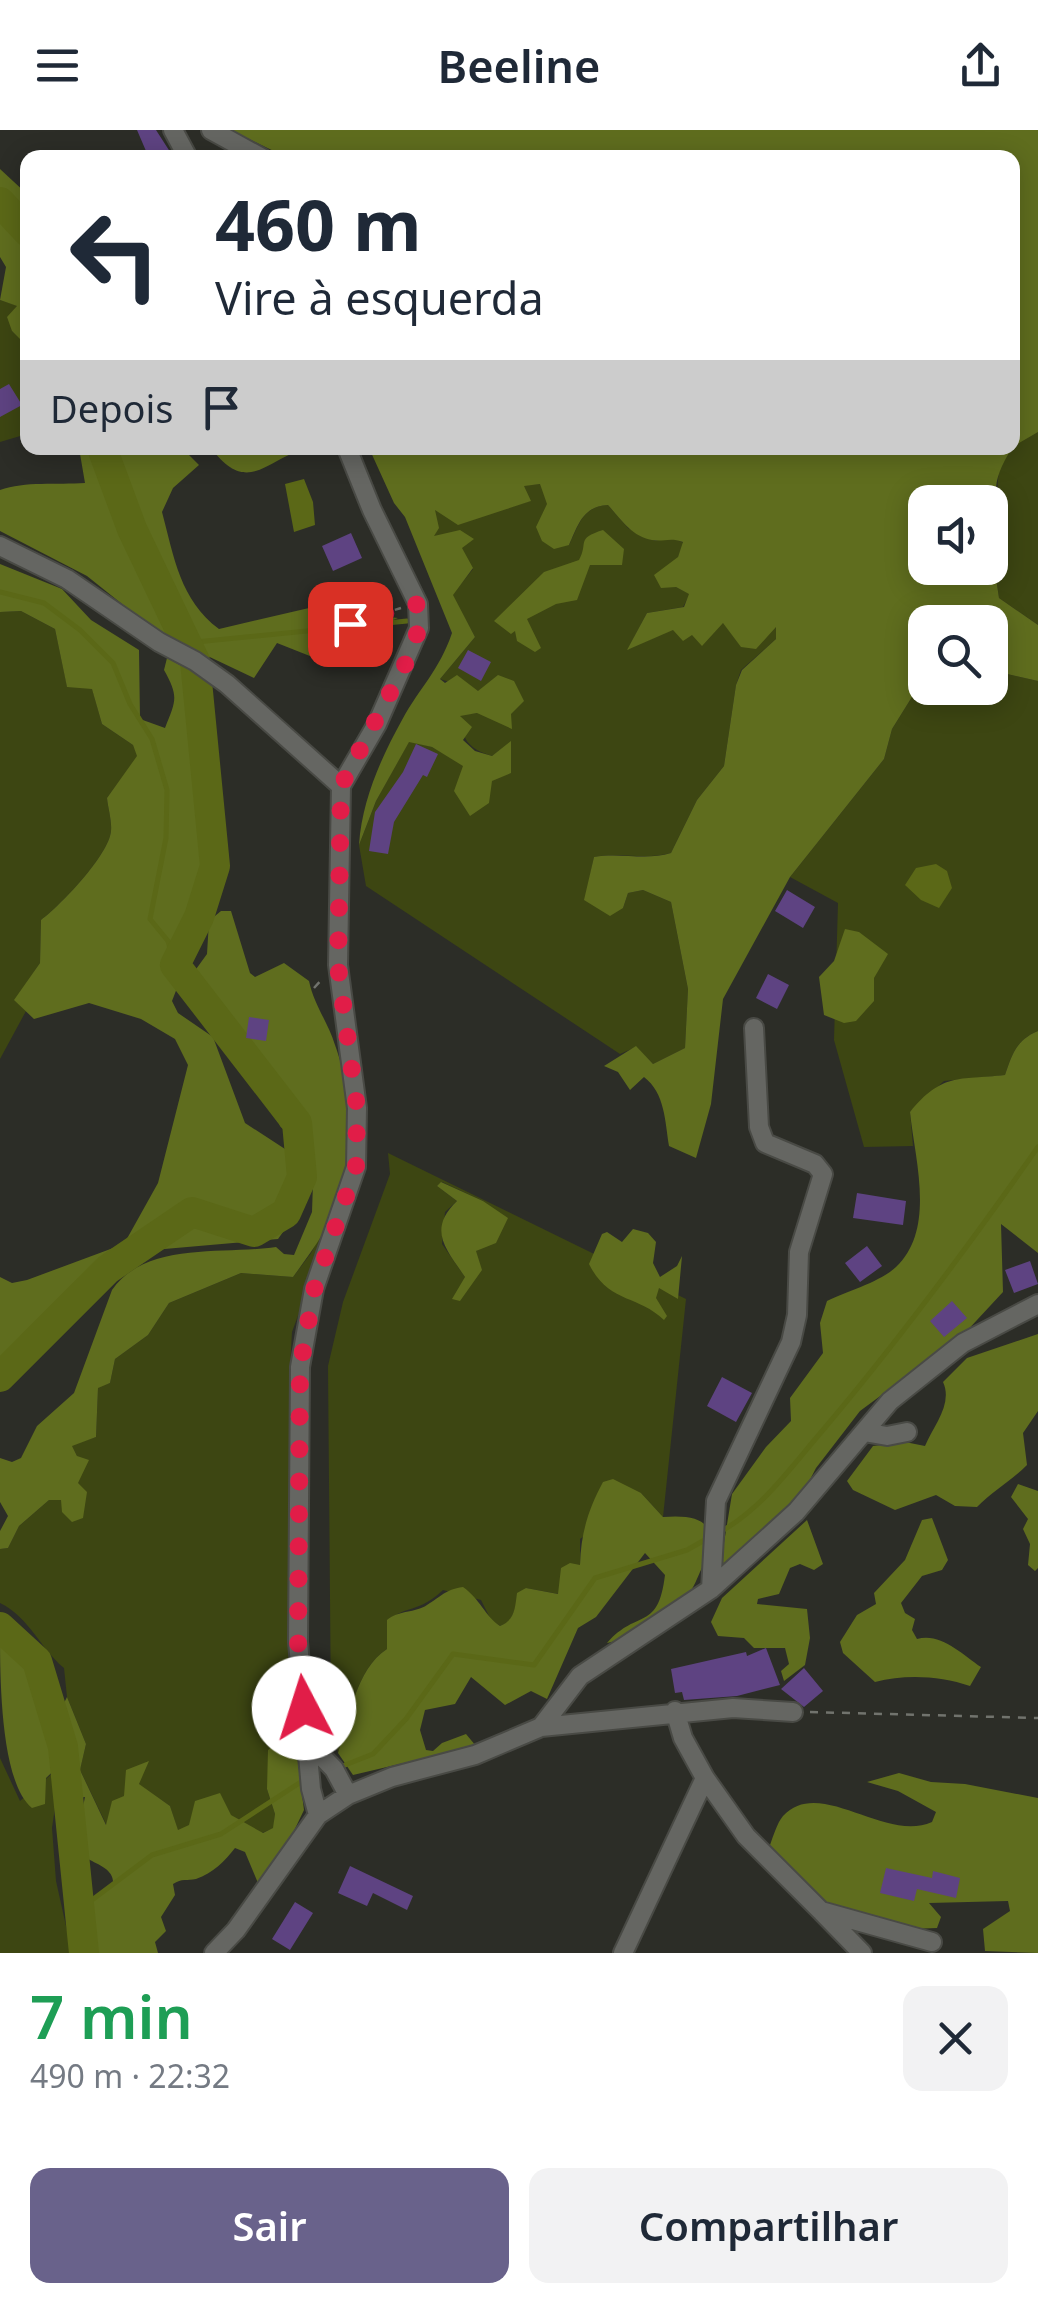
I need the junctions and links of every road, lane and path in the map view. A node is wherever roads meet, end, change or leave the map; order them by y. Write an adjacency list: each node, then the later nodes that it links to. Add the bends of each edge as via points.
1 (211, 130): 2 (street)
2 (247, 150)
3 (351, 455): 5 (street)
4 (0, 546): 7 (street, via 196,661)
5 (418, 604): 6 (path); 7 (street, via 419,628 409,657)
6 (350, 624)
7 (341, 786): 17 (street, via 338,966 357,1108 356,1167 314,1290 300,1368 298,1642)
8 (754, 1028): 12 (street, via 765,1143 823,1174 799,1252 792,1342 716,1502)
9 (1038, 1304): 10 (street, via 963,1343 890,1401)
10 (864, 1432): 11 (street); 12 (street, via 796,1512)
11 (907, 1432)
12 (711, 1588): 16 (street, via 580,1676)
13 (674, 1711): 14 (street); 16 (street); 18 (street)
14 (793, 1712): 15 (path)
15 (1038, 1718)
16 (541, 1727): 19 (street)
17 (307, 1740): 19 (street); 20 (street)
18 (705, 1778): 21 (street, via 746,1836); 24 (street)
19 (348, 1795): 20 (street)
20 (318, 1816): 23 (street)
21 (821, 1911): 22 (street); 25 (street)
22 (932, 1942)
23 (214, 1953)
24 (623, 1953)
25 (862, 1953)

